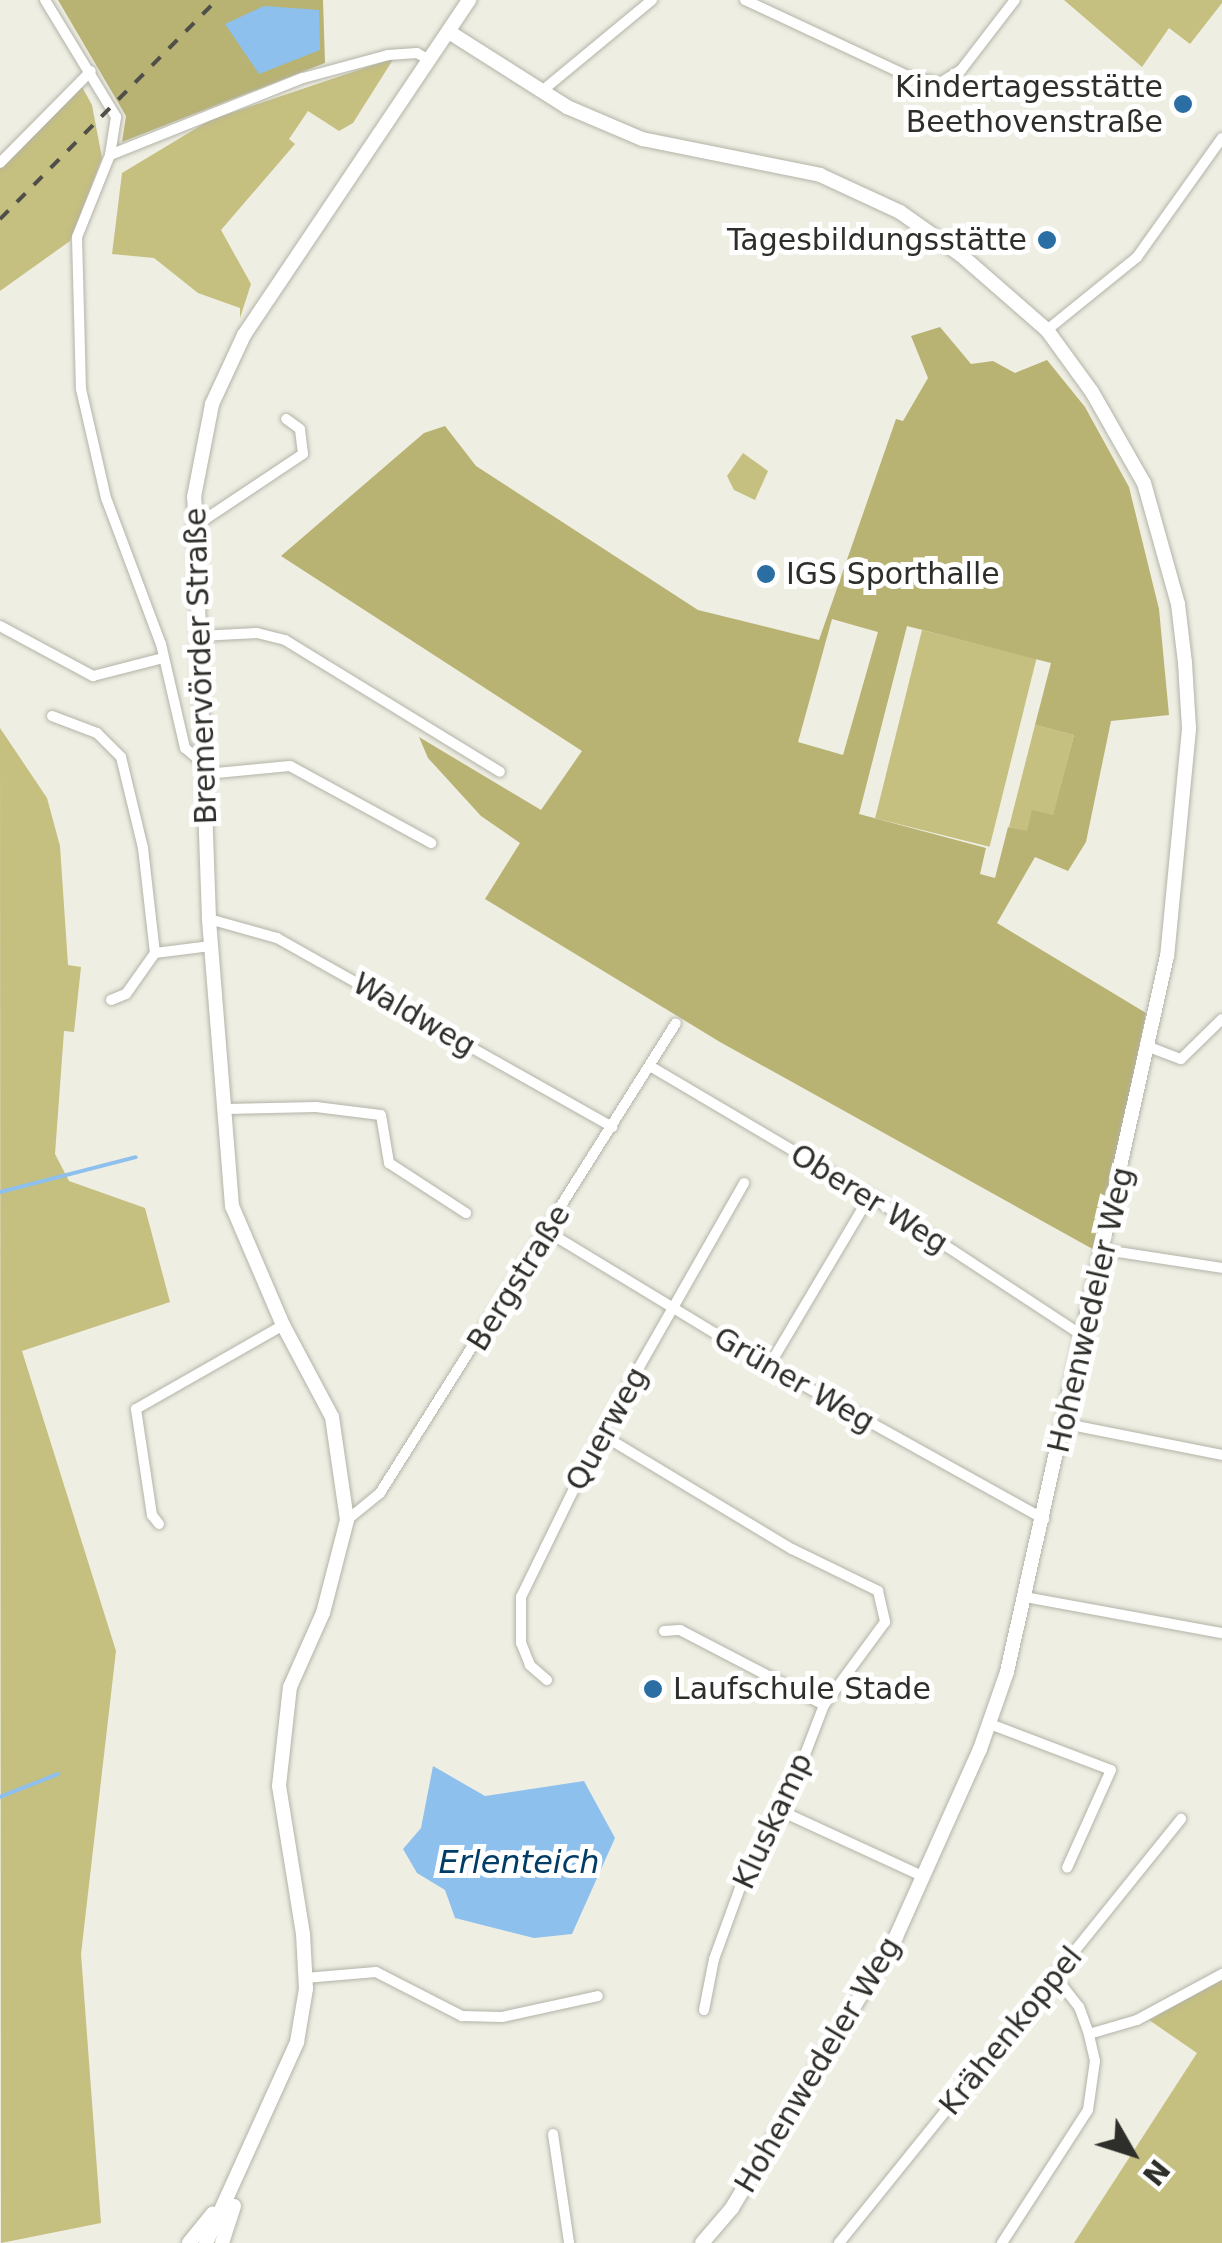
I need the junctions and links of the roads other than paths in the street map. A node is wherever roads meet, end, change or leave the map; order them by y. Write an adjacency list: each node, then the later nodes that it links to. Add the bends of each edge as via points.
1 (45, 0): 8 (street)
2 (469, 0): 6 (street, Bremervörder Straße)
3 (652, 0): 9 (street)
4 (745, 0): 5 (street, via 910,78 940,83 961,70)
5 (1015, 0)
6 (449, 32): 7 (street, Bremervörder Straße); 9 (street, Hohenwedeler Weg)
7 (423, 57): 11 (street, via 303,78); 17 (street, Bremervörder Straße, via 244,335 212,404)
8 (91, 71): 11 (street, via 116,117); 13 (street)
9 (542, 91): 15 (street, Hohenwedeler Weg, via 642,139 820,174 884,204 946,244)
10 (1222, 138): 12 (street)
11 (110, 155): 20 (street, via 77,237 80,389 106,498)
12 (1211, 156): 14 (street); 15 (street, via 1136,257)
13 (0, 163)
14 (1222, 164)
15 (1047, 330): 31 (street, Hohenwedeler Weg, via 1144,483 1178,604 1189,729 1177,893)
16 (286, 420): 17 (street, via 300,429 303,454)
17 (195, 526): 19 (street, Bremervörder Straße)
18 (0, 626): 20 (street, via 93,676)
19 (200, 636): 22 (street, Bremervörder Straße); 23 (street, via 257,633 285,640)
20 (163, 658): 22 (street, via 185,748)
21 (52, 716): 27 (street, via 97,733 121,757 143,848)
22 (206, 770): 24 (street, via 290,766); 25 (street, Bremervörder Straße)
23 (500, 772)
24 (431, 843)
25 (209, 920): 26 (street, Bremervörder Straße); 34 (street, Waldweg, via 277,938)
26 (211, 946): 27 (street); 33 (street, Bremervörder Straße)
27 (156, 953): 28 (street, via 126,994)
28 (111, 1000)
29 (1222, 1019): 31 (street, via 1181,1058)
30 (676, 1023): 32 (street, Bergstraße)
31 (1149, 1047): 39 (street, Hohenwedeler Weg)
32 (650, 1066): 34 (street, Bergstraße); 36 (street, Oberer Weg)
33 (226, 1109): 37 (street, via 316,1107 381,1115 389,1163); 42 (street, Bremervörder Straße, via 232,1206)
34 (612, 1128): 38 (street, Bergstraße)
35 (744, 1184): 41 (street, Querweg)
36 (870, 1196): 43 (street, Oberer Weg); 44 (street)
37 (466, 1213)
38 (550, 1233): 41 (street, Grüner Weg); 49 (street, Bergstraße, via 380,1494)
39 (1105, 1250): 40 (street); 43 (street, Hohenwedeler Weg)
40 (1222, 1268)
41 (675, 1311): 44 (street, Grüner Weg); 46 (street, Querweg)
42 (282, 1325): 49 (street, Bremervörder Straße, via 332,1417); 50 (street, via 136,1410 152,1515)
43 (1086, 1338): 45 (street, Hohenwedeler Weg)
44 (769, 1366): 48 (street, Grüner Weg)
45 (1066, 1424): 47 (street); 48 (street, Hohenwedeler Weg)
46 (600, 1434): 54 (street, Querweg, via 522,1598 521,1643 530,1666); 55 (street, Kluskamp, via 792,1549 878,1591 884,1622)
47 (1222, 1455)
48 (1044, 1519): 51 (street, Hohenwedeler Weg)
49 (347, 1520): 63 (street, Bremervörder Straße, via 323,1613 290,1687 279,1786)
50 (159, 1524)
51 (1026, 1597): 53 (street); 56 (street, Hohenwedeler Weg)
52 (664, 1631): 55 (street, via 680,1630)
53 (1222, 1634)
54 (547, 1680)
55 (824, 1706): 57 (street, Kluskamp)
56 (990, 1724): 59 (street, via 1110,1770); 60 (street, Hohenwedeler Weg)
57 (783, 1812): 60 (street); 65 (street, Kluskamp, via 742,1885 714,1959)
58 (1180, 1819): 62 (street, Krähenkoppel)
59 (1067, 1868)
60 (924, 1876): 73 (street, Hohenwedeler Weg, via 887,1952 732,2208)
61 (1222, 1974): 66 (street, via 1137,2020)
62 (1055, 1976): 66 (street, via 1079,2007); 74 (street, Krähenkoppel)
63 (305, 1978): 64 (street, via 376,1972 462,2016 502,2016); 68 (street, Bremervörder Straße, via 297,2042)
64 (598, 1996)
65 (704, 2010)
66 (1089, 2034): 75 (street, via 1096,2060 1088,2110)
67 (553, 2134): 72 (street)
68 (237, 2180): 69 (street); 70 (street, Bremervörder Straße); 71 (street, Bremervörder Straße)
69 (188, 2243)
70 (206, 2243)
71 (222, 2243)
72 (570, 2243)
73 (702, 2243)
74 (839, 2243)
75 (1002, 2243)

